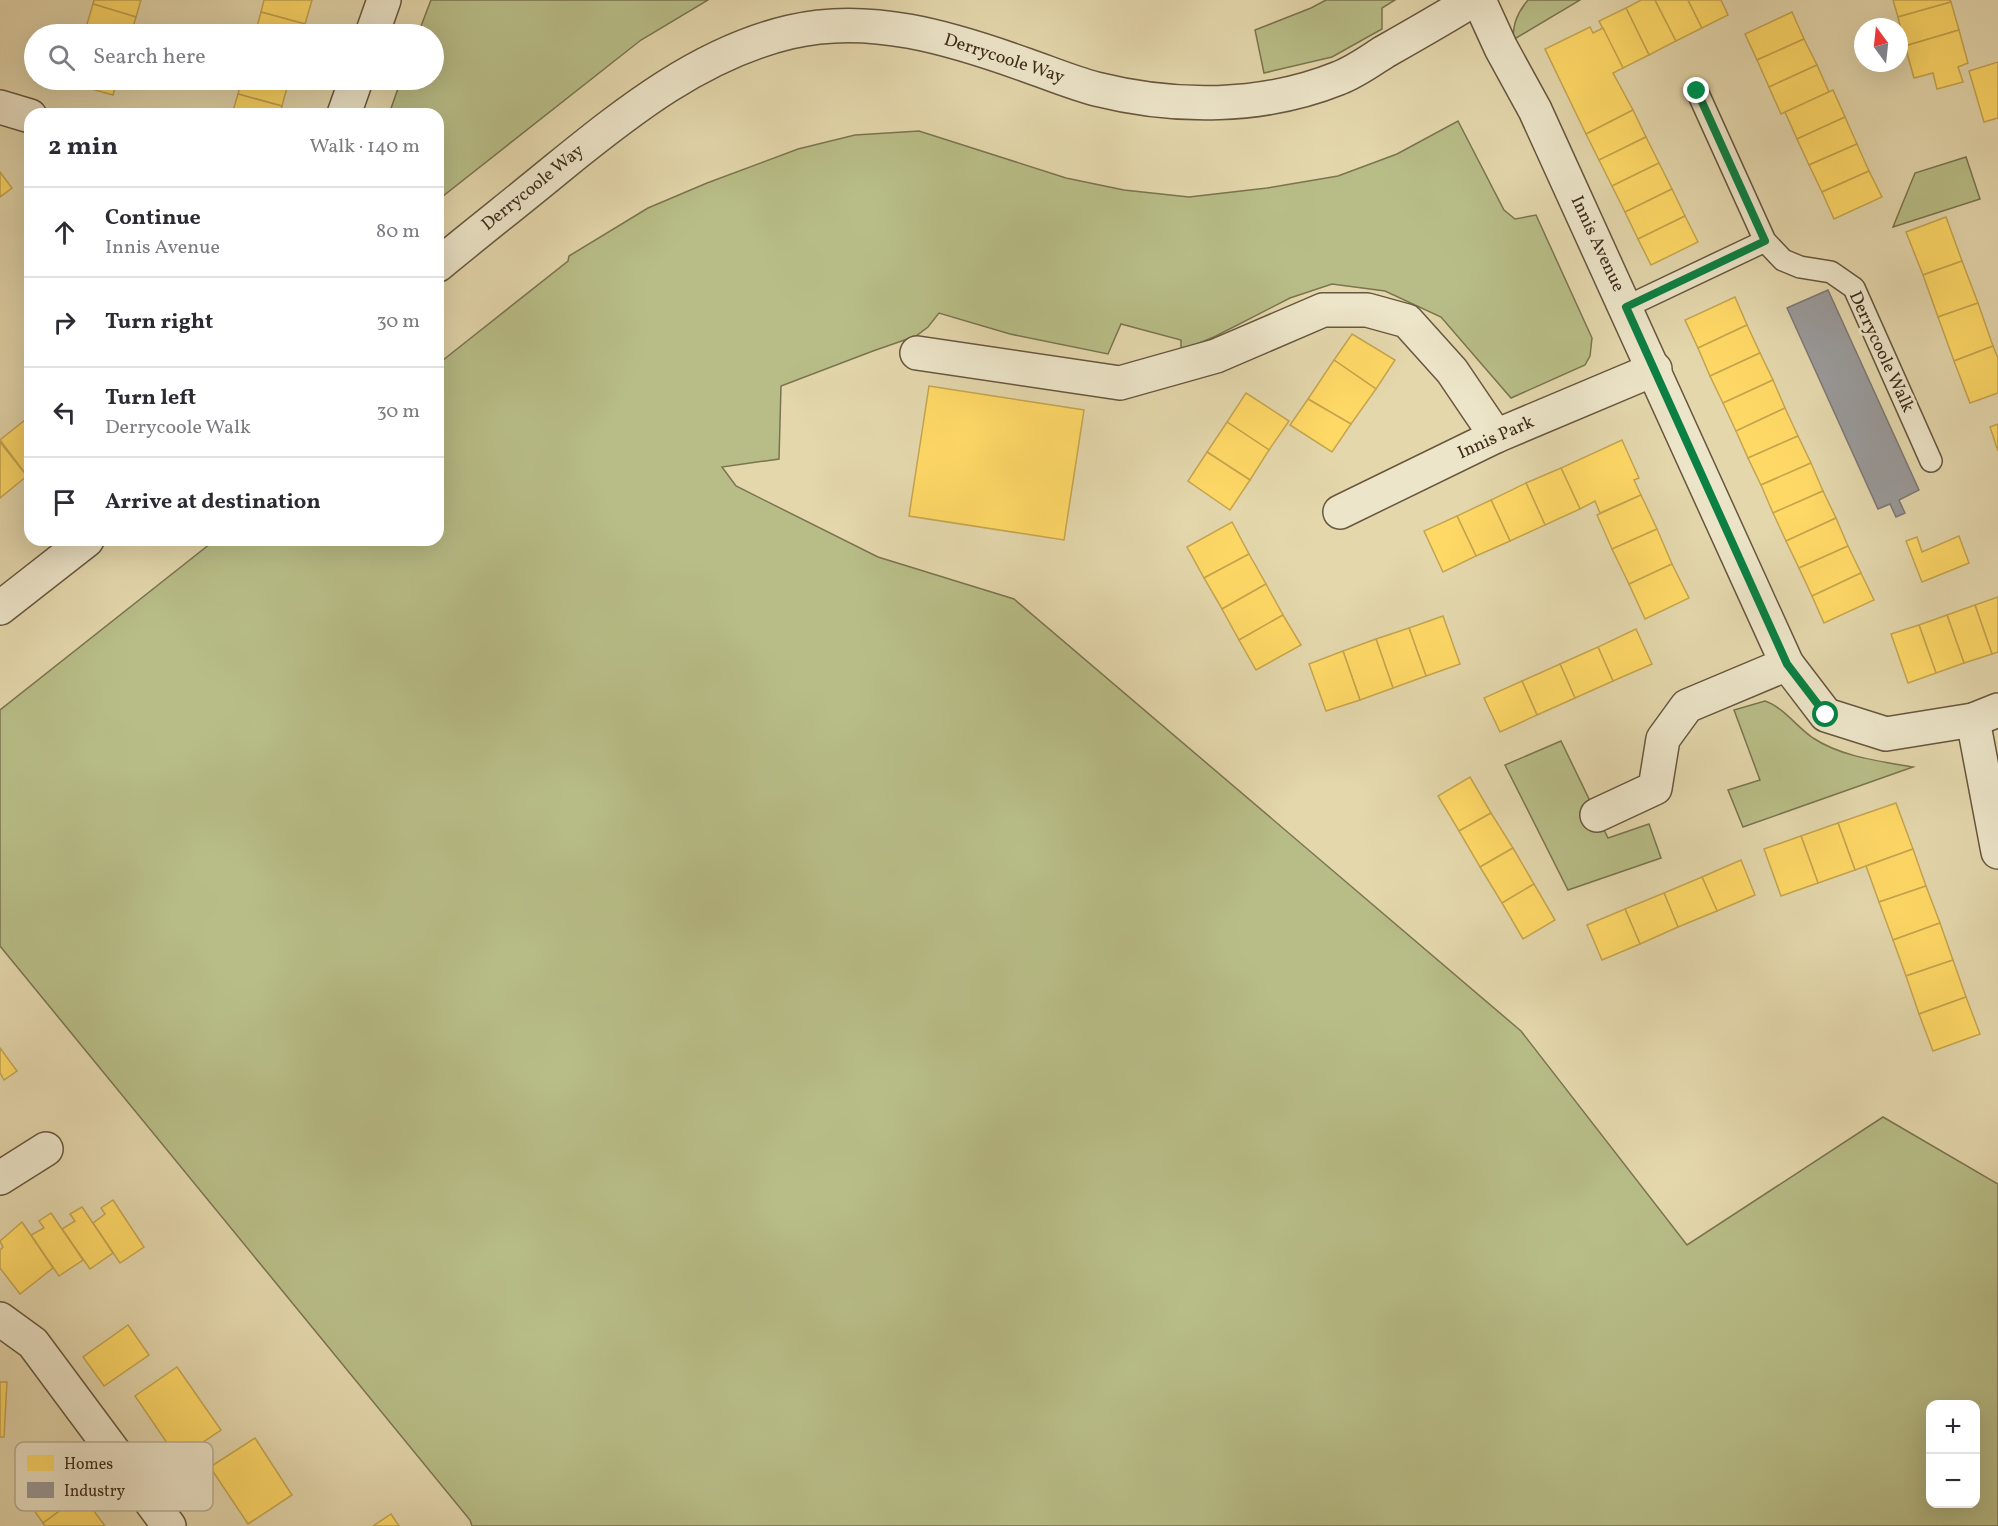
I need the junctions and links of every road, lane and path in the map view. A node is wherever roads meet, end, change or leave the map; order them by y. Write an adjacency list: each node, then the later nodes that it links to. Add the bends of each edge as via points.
1 (384, 0): 4 (street)
2 (1473, 0): 11 (street, Derrycoole Way, via 1341,78 1237,103 1188,104 1140,98 1095,88 968,44 903,30 847,25 791,31 745,46 693,70 638,105)
3 (1479, 0): 12 (street, Innis Avenue, via 1535,110)
4 (376, 24)
5 (352, 90): 8 (street)
6 (1697, 91): 10 (lane, Derrycoole Walk)
7 (0, 107): 9 (street)
8 (346, 108)
9 (24, 114)
10 (1765, 241): 12 (lane); 16 (lane, Derrycoole Walk, via 1783,260 1831,272 1854,288)
11 (444, 260)
12 (1626, 307): 14 (street, Innis Avenue)
13 (917, 353): 15 (street, via 1120,383 1216,356 1323,310 1367,310 1407,321 1452,371)
14 (1654, 369): 15 (street, Innis Park); 20 (street, Innis Avenue)
15 (1496, 436): 17 (street, Innis Park)
16 (1931, 461)
17 (1340, 512)
18 (79, 546): 19 (street)
19 (0, 608)
20 (1787, 664): 21 (street, Innis Avenue, via 1826,715 1886,734); 22 (street, via 1687,706 1663,739 1655,788)
21 (1985, 715): 23 (street)
22 (1597, 815)
23 (1998, 852)
24 (46, 1149): 25 (street)
25 (0, 1178)
26 (0, 1319): 27 (street, via 33,1342)
27 (107, 1442)
28 (158, 1511): 29 (street)
29 (169, 1526)

